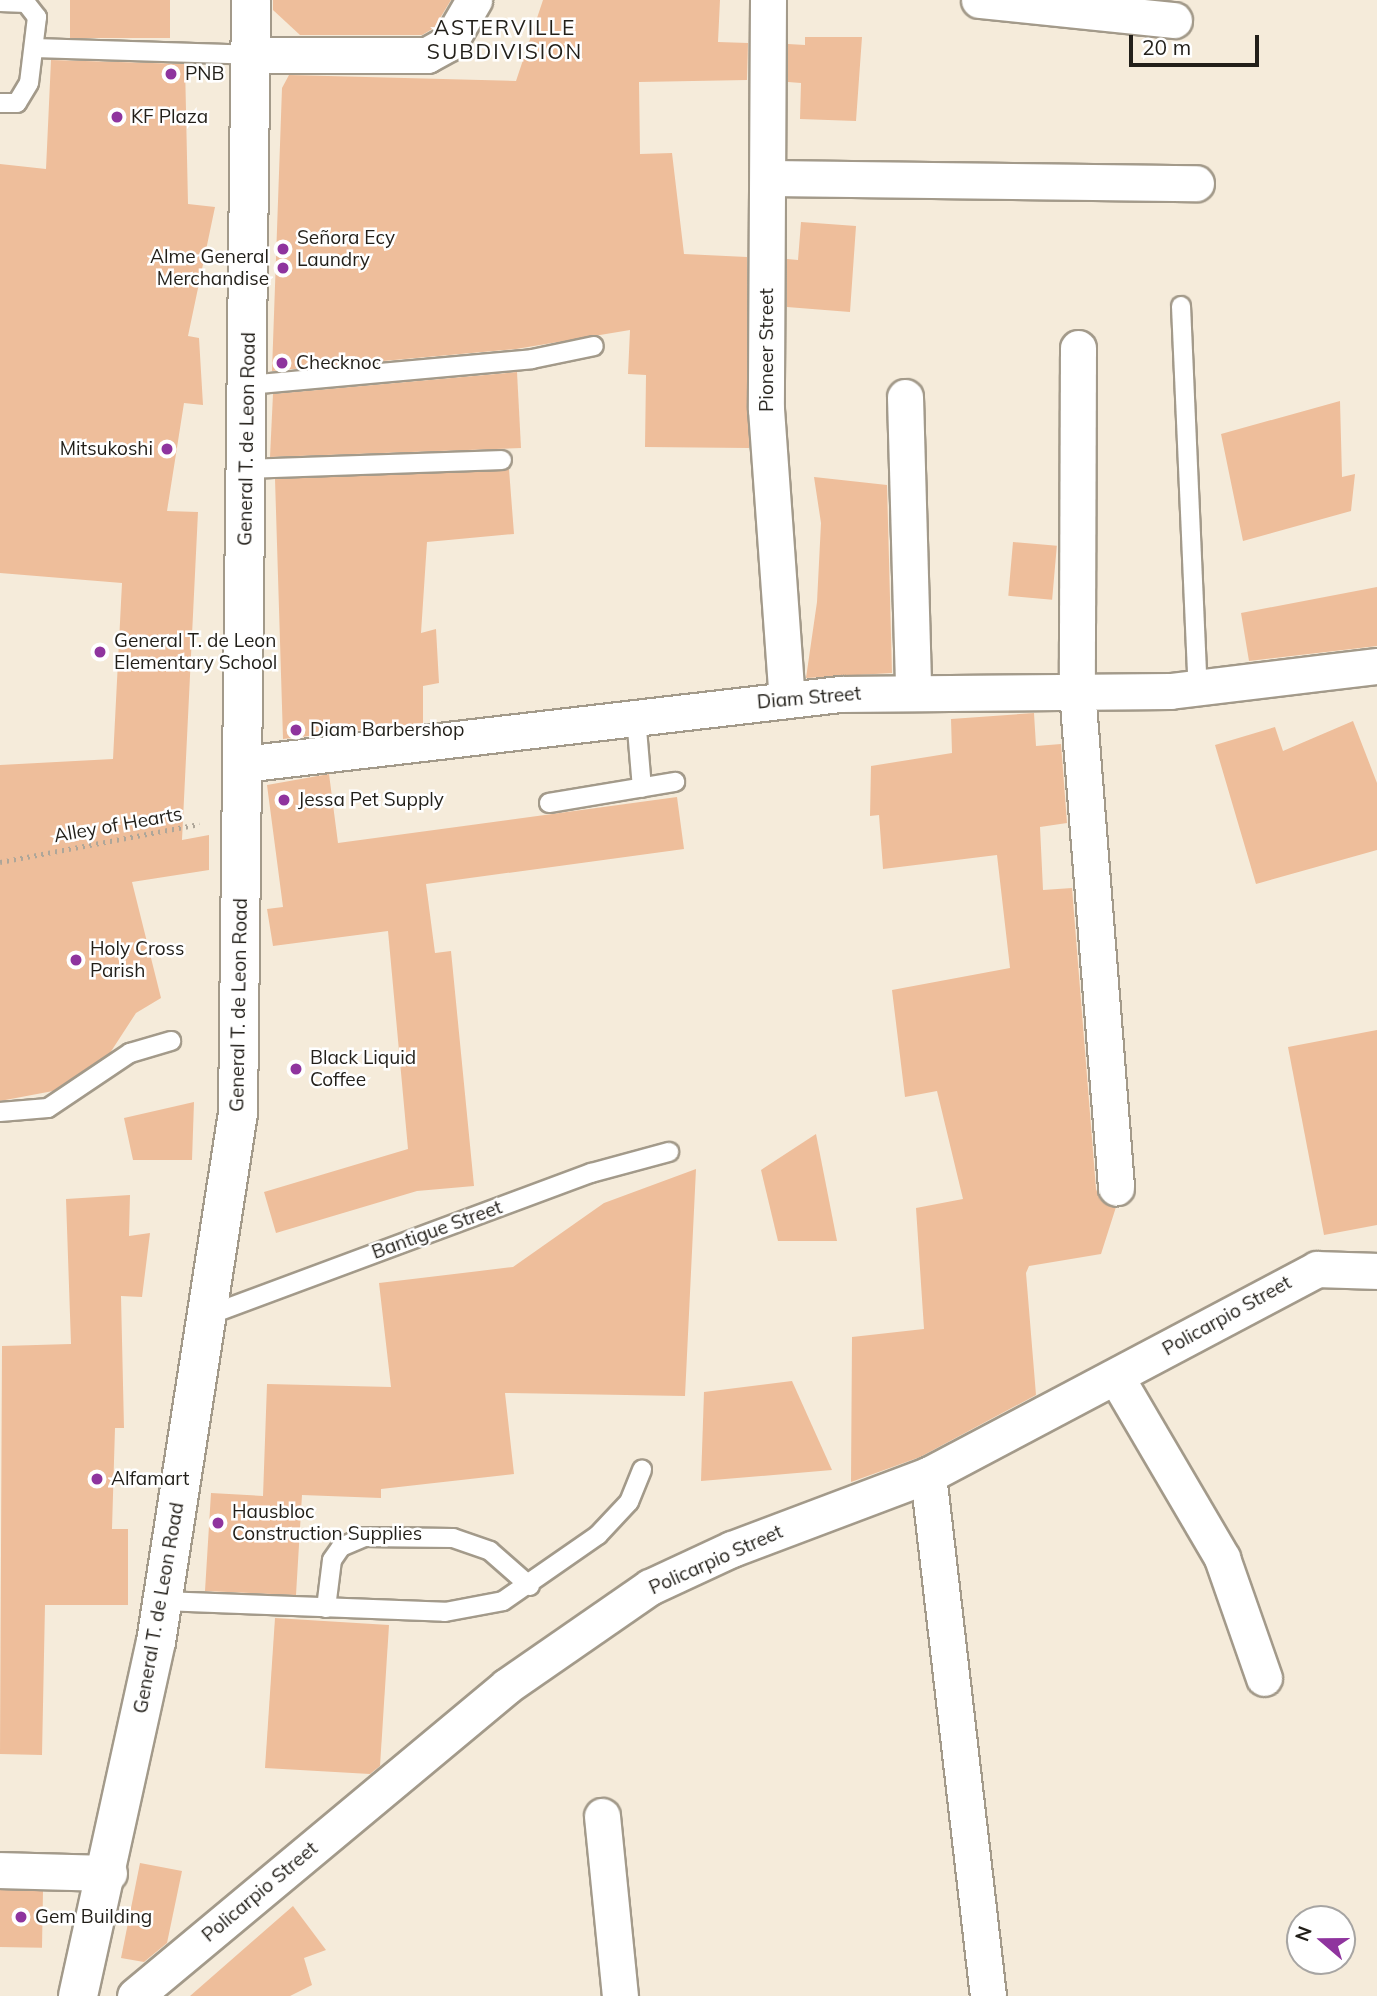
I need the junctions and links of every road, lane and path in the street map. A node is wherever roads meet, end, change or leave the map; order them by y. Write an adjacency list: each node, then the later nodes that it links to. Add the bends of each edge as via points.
1 (251, 0): 8 (main road, General T. de Leon Road)
2 (474, 0): 8 (street, via 449,43 427,55)
3 (768, 0): 10 (street, Pioneer Street)
4 (979, 0): 6 (street)
5 (0, 2): 7 (lane, via 36,8)
6 (1174, 20)
7 (34, 48): 8 (lane); 9 (lane, via 24,94 17,103)
8 (252, 55): 15 (main road, General T. de Leon Road)
9 (0, 103)
10 (768, 178): 11 (street); 23 (street, Pioneer Street, via 766,409)
11 (1196, 183)
12 (1181, 306): 20 (lane)
13 (594, 346): 15 (lane, via 532,359)
14 (1078, 348): 22 (street)
15 (248, 385): 18 (main road, General T. de Leon Road)
16 (905, 397): 21 (street)
17 (502, 460): 18 (lane)
18 (247, 469): 25 (main road, General T. de Leon Road)
19 (1377, 666): 20 (street, Diam Street)
20 (1198, 688): 22 (street, Diam Street)
21 (913, 690): 22 (street, Diam Street); 23 (street, Diam Street)
22 (1077, 691): 34 (street)
23 (787, 699): 24 (street, Diam Street)
24 (636, 717): 25 (street, Diam Street); 27 (lane)
25 (243, 764): 29 (main road, General T. de Leon Road)
26 (675, 782): 27 (lane)
27 (642, 788): 28 (lane)
28 (549, 803)
29 (241, 816): 30 (path, Alley of Hearts); 36 (main road, General T. de Leon Road, via 238,1113)
30 (0, 862)
31 (171, 1041): 32 (lane, via 130,1053 48,1108)
32 (0, 1112)
33 (668, 1152): 36 (lane, Bantigue Street, via 591,1173)
34 (1116, 1187)
35 (1377, 1271): 37 (street, Policarpio Street, via 1317,1269)
36 (209, 1315): 41 (main road, General T. de Leon Road)
37 (1116, 1377): 39 (street, Policarpio Street); 43 (street, via 1222,1558)
38 (642, 1469): 40 (lane, via 629,1502 598,1535)
39 (928, 1475): 48 (street, Policarpio Street, via 732,1549 650,1587 507,1686); 50 (street)
40 (530, 1586): 42 (lane, via 503,1601 445,1612); 42 (lane, via 490,1550 453,1538 364,1537 341,1547 332,1560)
41 (162, 1601): 42 (lane); 46 (main road, General T. de Leon Road)
42 (326, 1608)
43 (1264, 1678)
44 (602, 1816): 49 (street)
45 (0, 1870): 46 (street)
46 (109, 1874): 47 (main road, General T. de Leon Road)
47 (78, 1996)
48 (135, 1996)
49 (620, 1996)
50 (988, 1996)

